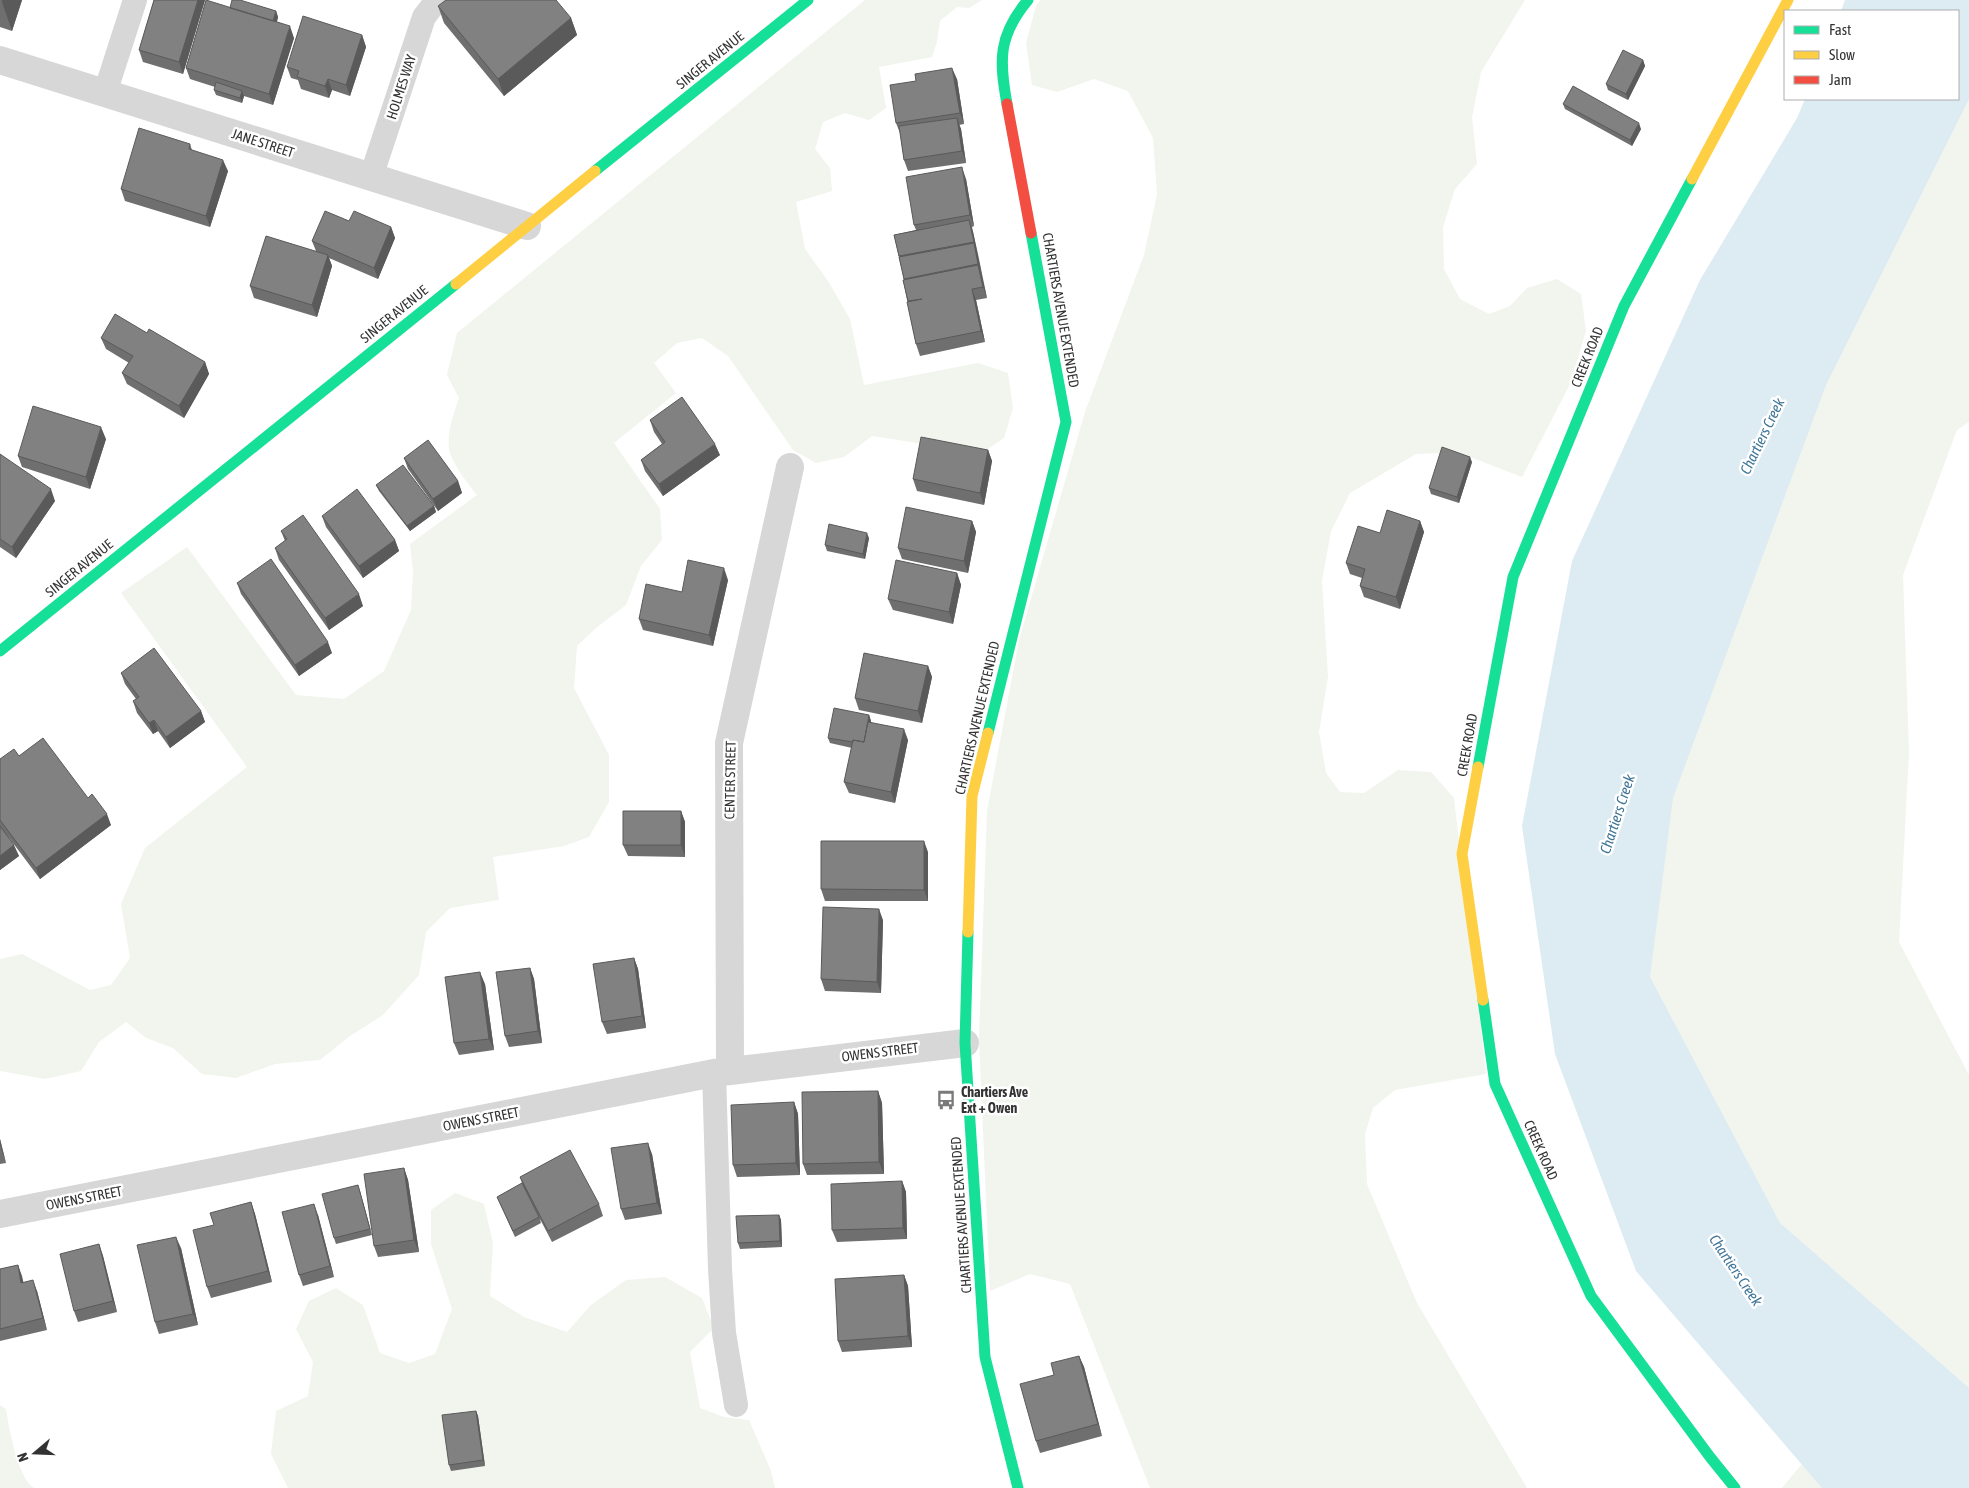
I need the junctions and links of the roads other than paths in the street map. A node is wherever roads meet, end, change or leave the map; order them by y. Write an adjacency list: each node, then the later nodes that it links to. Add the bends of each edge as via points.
1 (135, 0): 7 (lane)
2 (437, 0): 8 (lane, HOLMES WAY, via 424,17)
3 (808, 0): 9 (street, SINGER AVENUE)
4 (1028, 0): 12 (street, CHARTIERS AVENUE EXTENDED, via 1017,13 1003,42 1002,74 1066,422 972,796)
5 (1788, 0): 17 (street, CREEK ROAD, via 1624,306 1513,576 1462,854 1495,1084 1591,1296)
6 (0, 60): 7 (street, JANE STREET)
7 (105, 93): 8 (street, JANE STREET)
8 (371, 178): 9 (street, JANE STREET)
9 (527, 226): 11 (street, SINGER AVENUE)
10 (790, 467): 13 (street, CENTER STREET, via 729,743)
11 (0, 651)
12 (965, 1043): 13 (street, OWENS STREET); 16 (street, CHARTIERS AVENUE EXTENDED, via 985,1356)
13 (722, 1072): 14 (street, OWENS STREET); 15 (lane, via 720,1269 724,1333)
14 (0, 1214)
15 (736, 1405)
16 (1018, 1488)
17 (1735, 1488)

